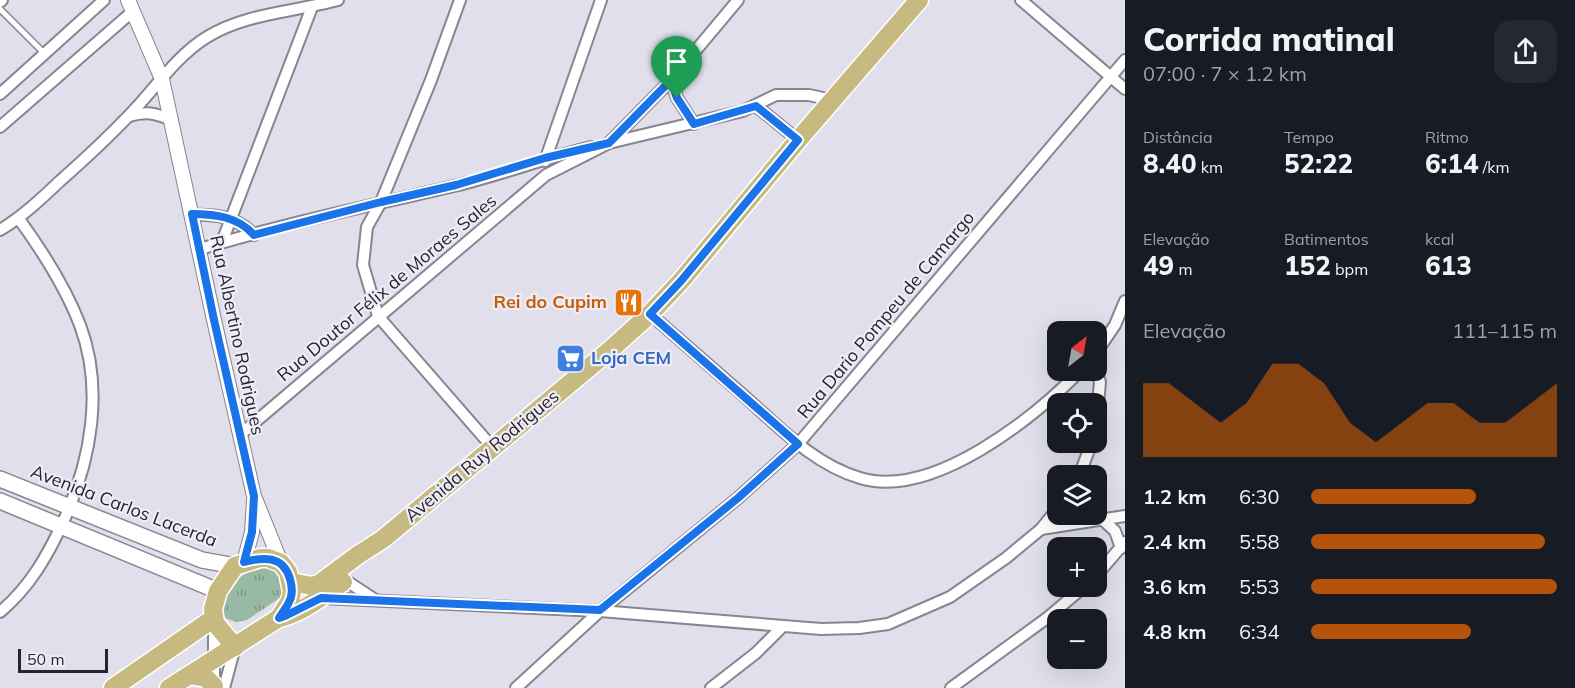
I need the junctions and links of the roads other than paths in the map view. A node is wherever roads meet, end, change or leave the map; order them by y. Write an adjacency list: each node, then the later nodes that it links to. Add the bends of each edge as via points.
1 (104, 0): 11 (street)
2 (338, 0): 9 (street)
3 (460, 0): 28 (street)
4 (600, 0): 26 (street)
5 (738, 0): 15 (street, Rua Doutor Félix de Moraes Sales)
6 (919, 0): 18 (main road, Avenida Ruy Rodrigues)
7 (1021, 0): 13 (street)
8 (130, 6): 14 (street, Rua Albertino Rodrigues); 23 (street)
9 (312, 7): 14 (street, via 249,18 221,30 184,54); 31 (street)
10 (0, 9): 11 (lane)
11 (44, 53): 17 (street)
12 (1125, 60): 13 (street, Rua Dario Pompeu de Camargo)
13 (1110, 77): 16 (street); 42 (street, Rua Dario Pompeu de Camargo)
14 (162, 80): 20 (street); 21 (street, Rua Albertino Rodrigues)
15 (671, 80): 22 (street, via 677,98); 25 (street, Rua Doutor Félix de Moraes Sales)
16 (1125, 89)
17 (0, 94)
18 (832, 100): 19 (street, via 783,94); 24 (main road, Avenida Ruy Rodrigues)
19 (756, 106): 22 (street); 24 (street)
20 (128, 117): 21 (street, via 144,112); 30 (street)
21 (172, 120): 29 (street, Rua Albertino Rodrigues)
22 (694, 124): 25 (street)
23 (0, 127)
24 (798, 140): 37 (main road, Avenida Ruy Rodrigues)
25 (609, 143): 26 (street); 27 (street, Rua Doutor Félix de Moraes Sales)
26 (545, 158): 27 (street); 28 (street, via 456,185)
27 (546, 175): 38 (street, Rua Doutor Félix de Moraes Sales)
28 (381, 202): 33 (street); 38 (street, via 367,227 363,256)
29 (192, 214): 31 (street); 35 (street, Rua Albertino Rodrigues)
30 (19, 219): 32 (street); 47 (street, via 68,296 89,361 92,430)
31 (230, 219): 33 (street); 34 (street)
32 (0, 230)
33 (254, 235): 34 (street)
34 (222, 242): 35 (street)
35 (200, 249): 41 (street, Rua Albertino Rodrigues)
36 (1125, 301): 39 (street)
37 (650, 314): 42 (street); 43 (main road, Avenida Ruy Rodrigues)
38 (378, 316): 41 (street, Rua Doutor Félix de Moraes Sales); 43 (street)
39 (1107, 337)
40 (1069, 381): 42 (street, via 1007,433 971,455 911,479 862,479 830,466)
41 (241, 434): 45 (street, Rua Albertino Rodrigues)
42 (798, 444): 66 (street, Rua Dario Pompeu de Camargo)
43 (493, 448): 55 (main road, Avenida Ruy Rodrigues)
44 (0, 479): 47 (main road, Avenida Carlos Lacerda)
45 (254, 496): 57 (street, Rua Albertino Rodrigues); 59 (street, Rua Albertino Rodrigues, via 252,532)
46 (0, 501): 53 (main road)
47 (70, 507): 53 (street); 59 (main road, Avenida Carlos Lacerda, via 202,560)
48 (1125, 516): 49 (street)
49 (1107, 518)
50 (1047, 522): 54 (street)
51 (1107, 524): 56 (street)
52 (1054, 525): 54 (street)
53 (61, 527): 62 (main road); 67 (street, via 30,581)
54 (1041, 529): 70 (street, via 950,597 888,624 821,629)
55 (383, 539): 60 (main road, Avenida Ruy Rodrigues); 61 (main road, Avenida Ruy Rodrigues, via 319,584)
56 (1123, 545): 58 (street)
57 (281, 563): 59 (main road, via 268,558); 61 (main road)
58 (1107, 563)
59 (239, 564): 62 (main road)
60 (345, 580): 64 (main road, Avenida Ruy Rodrigues); 65 (street)
61 (291, 582): 69 (main road, via 290,601)
62 (218, 591): 68 (main road)
63 (1072, 597): 79 (street)
64 (321, 598): 65 (street); 69 (main road, Avenida Ruy Rodrigues)
65 (374, 599): 66 (street)
66 (600, 610): 70 (street); 77 (street, Rua Dario Pompeu de Camargo)
67 (0, 612)
68 (214, 618): 71 (main road); 72 (street); 75 (main road)
69 (279, 618): 71 (main road, Avenida Ruy Rodrigues)
70 (783, 626): 78 (street)
71 (235, 647): 72 (main road, Avenida Ruy Rodrigues); 74 (street)
72 (213, 660): 73 (main road, Avenida Ruy Rodrigues); 74 (street)
73 (190, 675): 74 (main road, via 206,678); 76 (main road, Avenida Ruy Rodrigues)
74 (217, 687)
75 (113, 688)
76 (169, 688)
77 (516, 688)
78 (711, 688)
79 (951, 688)

